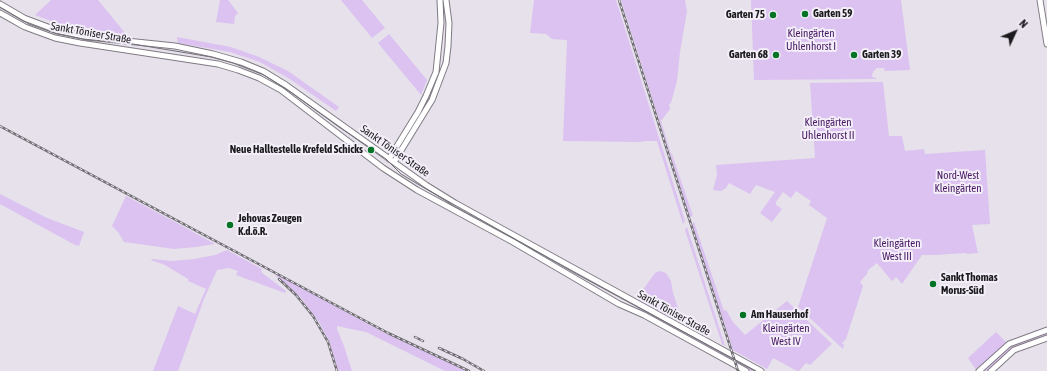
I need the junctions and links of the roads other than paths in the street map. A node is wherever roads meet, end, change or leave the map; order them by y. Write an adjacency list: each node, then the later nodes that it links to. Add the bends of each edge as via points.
1 (440, 0): 7 (main road, via 441,23 436,72)
2 (446, 0): 7 (main road, via 449,31 446,63 432,100)
3 (1040, 0): 6 (main road)
4 (0, 4): 7 (main road, Sankt Töniser Straße, via 35,23 69,34 175,46 213,54 252,67 286,85)
5 (0, 13): 12 (main road, Sankt Töniser Straße, via 25,27 55,38 218,64 258,78 286,94 417,190 619,304)
6 (1047, 44)
7 (392, 161): 13 (main road, Sankt Töniser Straße, via 455,203)
8 (1047, 330): 10 (main road)
9 (1047, 338): 11 (main road)
10 (1009, 344): 11 (main road); 14 (main road)
11 (1014, 350): 15 (main road)
12 (746, 371)
13 (761, 371)
14 (979, 371)
15 (992, 371)

